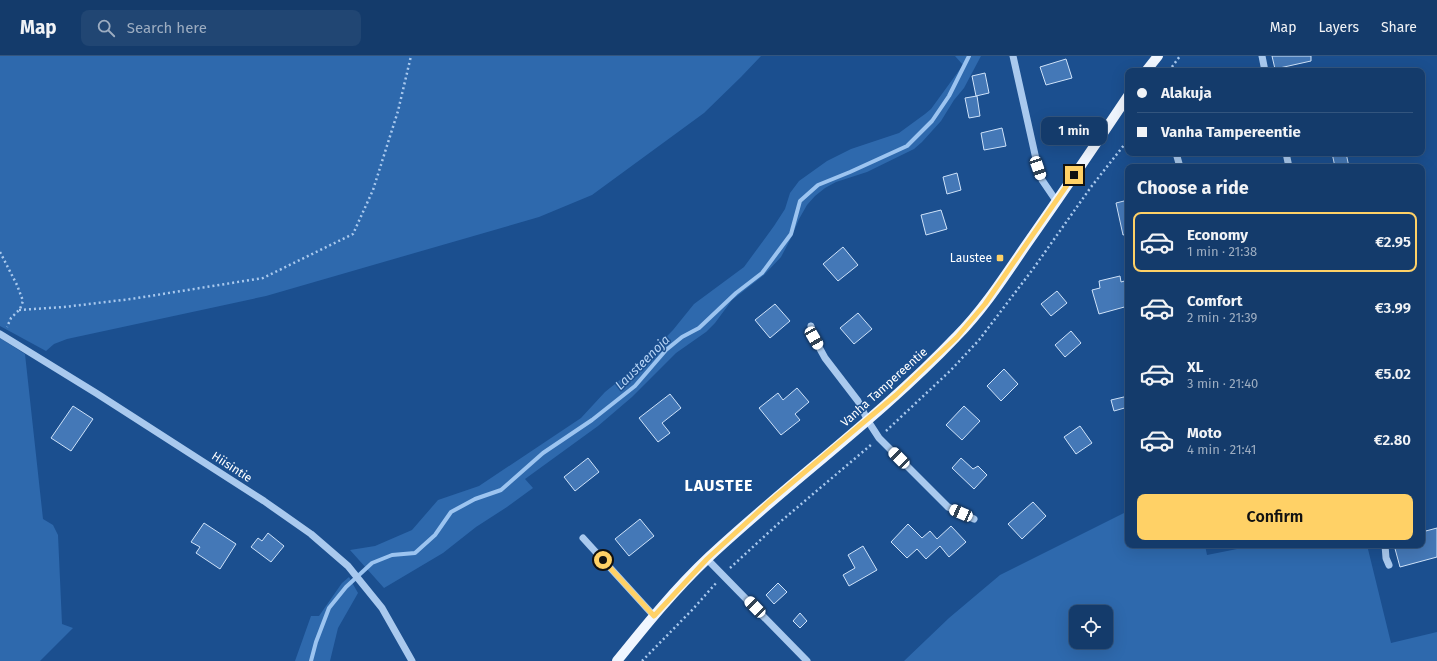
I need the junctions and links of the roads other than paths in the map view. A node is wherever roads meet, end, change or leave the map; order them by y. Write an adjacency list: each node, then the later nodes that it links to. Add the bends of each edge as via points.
1 (1013, 56): 7 (street, via 1038,168 1042,180)
2 (1158, 56): 4 (main road)
3 (1262, 56): 5 (street)
4 (1149, 68)
5 (1264, 68)
6 (1125, 100): 7 (main road, Vanha Tampereentie)
7 (1057, 202): 10 (main road, Vanha Tampereentie, via 985,304 957,337)
8 (811, 326): 10 (street, via 814,338 826,358 858,401)
9 (1, 335): 17 (street, Hiisintie, via 96,393 311,534 364,585 382,608)
10 (868, 421): 11 (street, via 879,438 948,507); 14 (main road, Vanha Tampereentie, via 768,503)
11 (974, 519)
12 (583, 538): 16 (street)
13 (1385, 548): 15 (street)
14 (707, 559): 16 (main road, Vanha Tampereentie); 19 (street)
15 (1390, 565)
16 (654, 616): 18 (main road, Vanha Tampereentie)
17 (412, 661)
18 (616, 661)
19 (807, 661)

